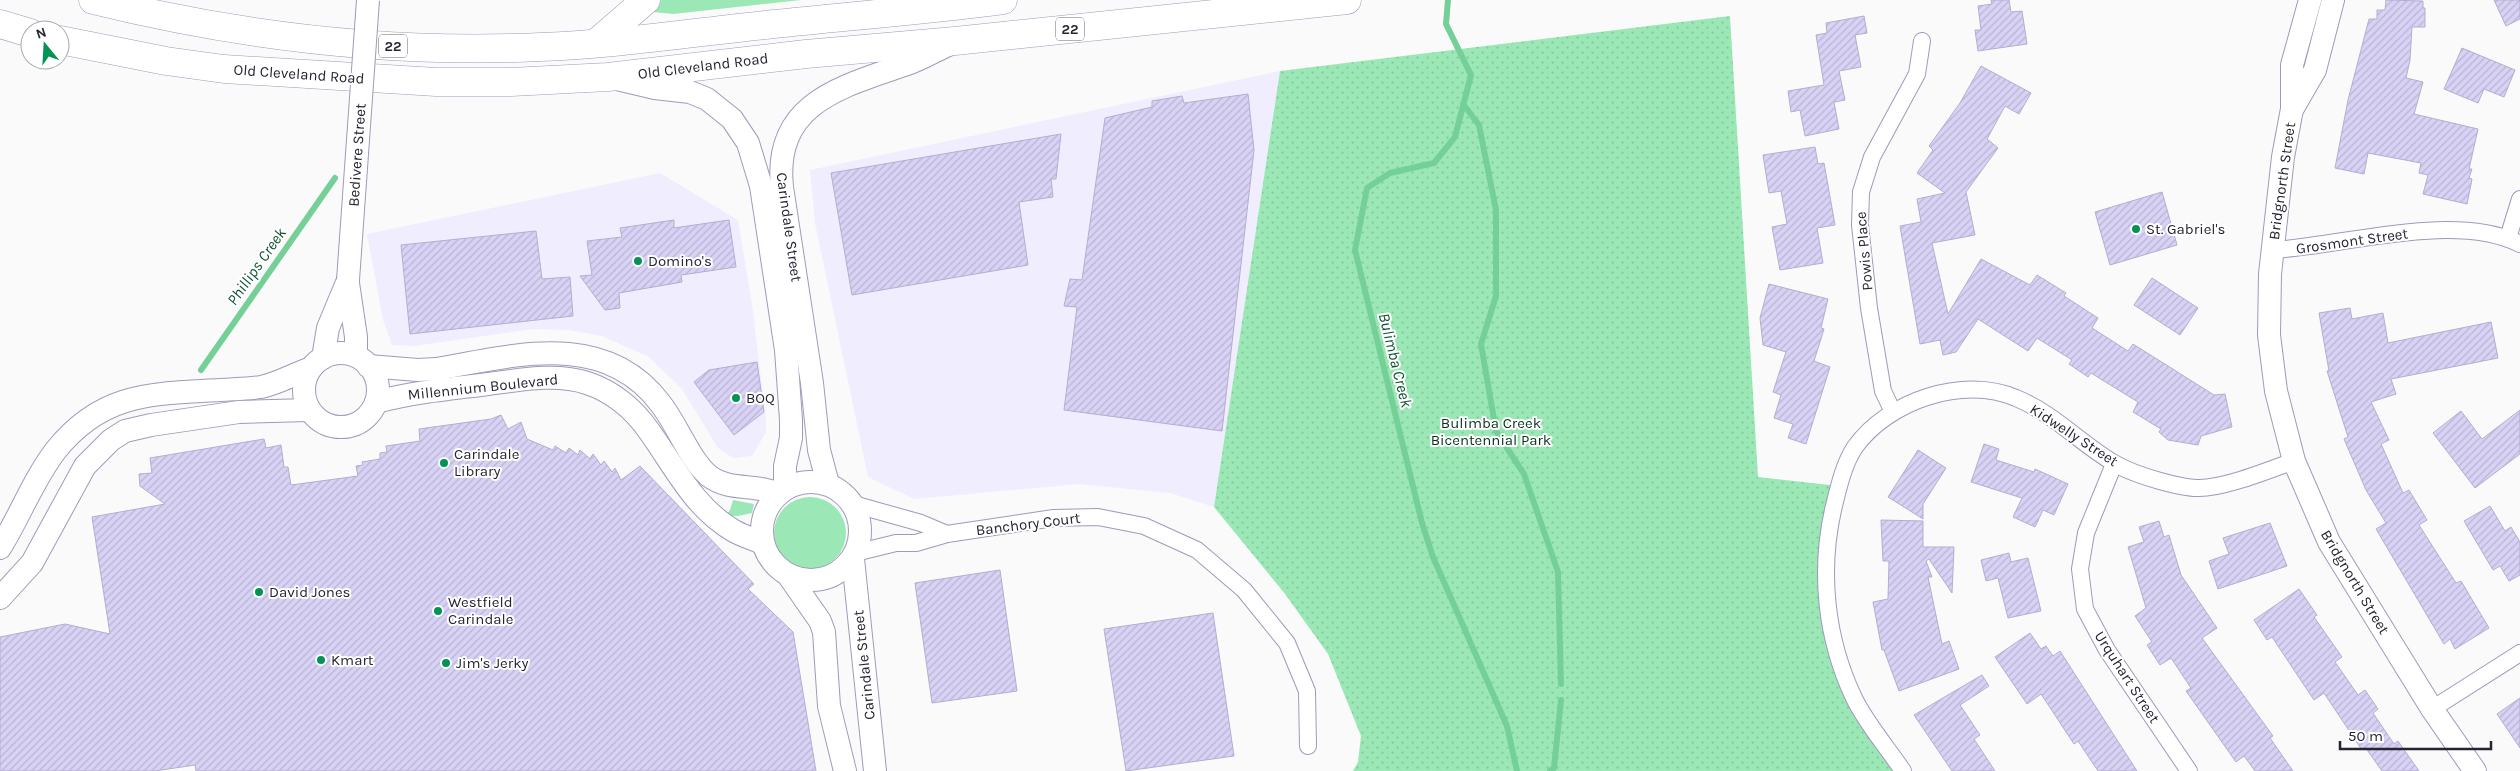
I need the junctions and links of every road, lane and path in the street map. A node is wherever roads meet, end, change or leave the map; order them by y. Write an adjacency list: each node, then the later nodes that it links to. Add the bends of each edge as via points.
1 (93, 0): 15 (highway, 22, via 192,22 336,41 467,49)
2 (368, 0): 21 (street, Bedivere Street, bridge)
3 (646, 0): 15 (highway)
4 (946, 0): 9 (highway)
5 (1003, 0): 9 (highway, 22)
6 (2310, 0): 17 (street, Bridgnorth Street, via 2292,65)
7 (2333, 0): 17 (street, Bridgnorth Street, via 2315,70)
8 (1336, 1): 12 (highway, Old Cleveland Road / 22)
9 (974, 4): 15 (highway, 22)
10 (0, 24): 11 (highway)
11 (20, 30)
12 (955, 41): 16 (highway, Old Cleveland Road / 22); 29 (street, Carindale Street, via 912,62 872,75 818,99 803,113 786,142 780,172 820,450)
13 (1922, 41): 26 (street, Powis Place, via 1918,74 1872,157 1861,192 1860,225 1869,308 1883,391)
14 (70, 42): 16 (highway, Old Cleveland Road / 22, via 233,70 436,82)
15 (596, 43)
16 (608, 77): 30 (street, Carindale Street, via 690,92 707,99 732,119 748,142 761,186 786,350 791,438)
17 (2292, 109): 20 (street, Bridgnorth Street, via 2282,157)
18 (2520, 199): 19 (street)
19 (2514, 241): 20 (street, Grosmont Street, via 2471,231 2400,232)
20 (2273, 250): 27 (street, Bridgnorth Street, via 2270,335 2276,390)
21 (348, 280): 22 (street, Bedivere Street); 23 (street, Bedivere Street)
22 (362, 361): 23 (street, via 334,354); 24 (street, via 377,383); 30 (street, Millennium Boulevard, via 418,370 547,352 594,358 633,378 659,401 709,475 730,486)
23 (317, 363): 25 (street, via 305,378 303,389); 34 (street, via 260,387 140,396 106,408 71,434 46,465)
24 (376, 402): 25 (street, via 361,422 338,428 326,425); 33 (street, Millennium Boulevard, via 406,394 542,378 586,382 603,389 639,417 687,489 717,519 735,532)
25 (309, 410): 37 (street, via 262,410 150,425 125,432 100,448 84,466 32,563)
26 (1893, 412): 28 (street, Kidwelly Street, via 1941,392 1976,390 2015,397 2050,416); 43 (street, Kidwelly Street, via 1855,448 1839,486 1825,563 1827,605 1836,652 1855,699)
27 (2294, 461): 28 (street, Kidwelly Street, via 2238,480 2198,488 2161,481); 39 (street, Bridgnorth Street, via 2329,542)
28 (2114, 464): 44 (street, Urquhart Street, via 2086,534 2080,570 2085,609 2107,650)
29 (828, 484): 30 (street, via 798,482); 31 (street)
30 (781, 491): 33 (street, via 763,516)
31 (853, 504): 32 (street, Banchory Court, via 879,509); 35 (street, via 860,528)
32 (947, 534): 35 (street, Banchory Court, via 916,543 896,543); 40 (street, Banchory Court, via 1054,518 1098,517 1144,526 1197,550 1244,590 1287,643 1307,691)
33 (762, 542): 36 (street, via 770,558)
34 (0, 548)
35 (854, 556): 36 (street, via 839,571 825,578 800,579); 42 (street, Carindale Street)
36 (788, 575): 41 (street, via 824,632 829,706)
37 (0, 598)
38 (2520, 653): 39 (street)
39 (2432, 709): 45 (street, Bridgnorth Street)
40 (1308, 746)
41 (845, 771)
42 (875, 771)
43 (1903, 771)
44 (2189, 771)
45 (2475, 771)

